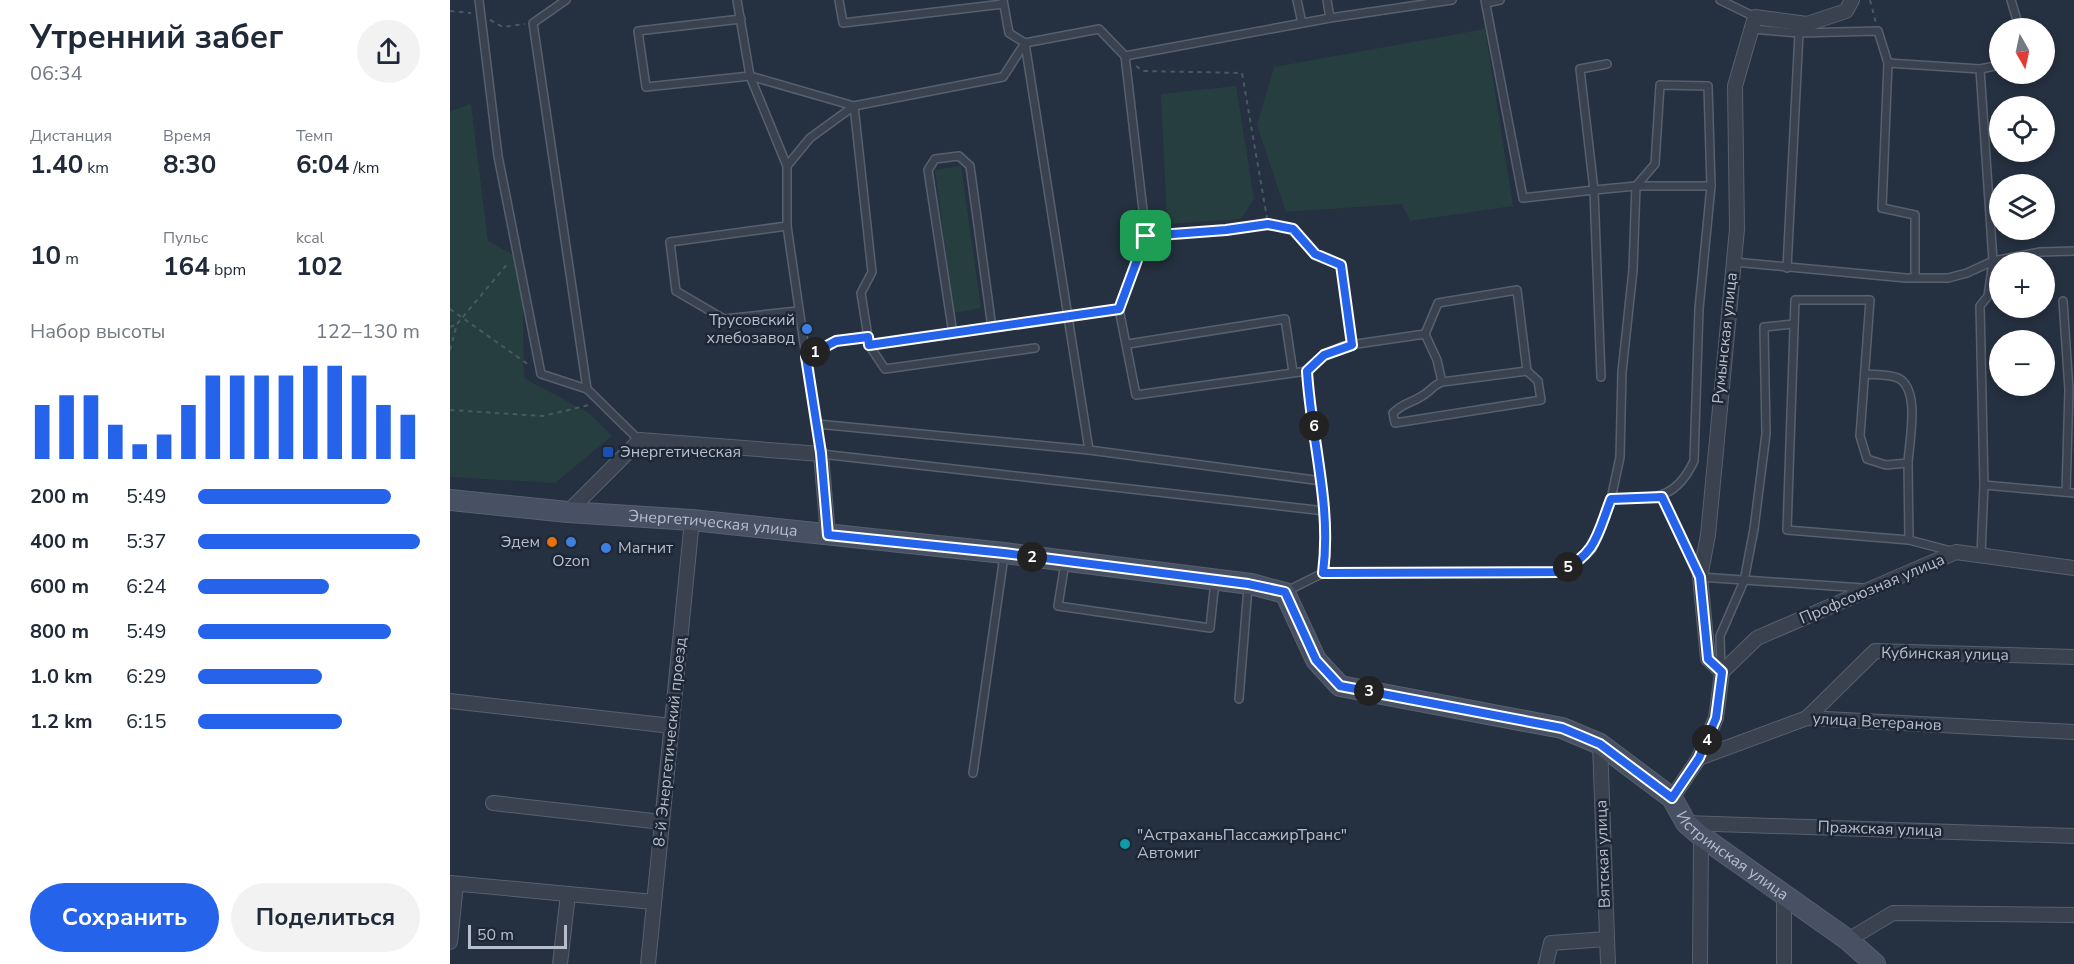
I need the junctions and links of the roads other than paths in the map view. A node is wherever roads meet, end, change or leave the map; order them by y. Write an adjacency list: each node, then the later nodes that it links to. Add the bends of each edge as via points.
1 (479, 0): 61 (lane, via 498,156 541,374)
2 (566, 0): 61 (lane, via 533,23)
3 (737, 0): 16 (lane)
4 (839, 0): 12 (lane, via 843,23)
5 (1297, 0): 17 (lane)
6 (1328, 0): 14 (lane)
7 (1452, 0): 14 (lane)
8 (1500, 0): 13 (lane)
9 (1720, 0): 18 (lane)
10 (1852, 0): 18 (street, via 1846,11 1807,24)
11 (2011, 0): 15 (lane)
12 (1003, 2): 20 (lane, via 1009,33)
13 (1486, 2): 31 (lane, via 1523,198)
14 (1330, 18): 17 (lane)
15 (2016, 18)
16 (741, 19): 26 (lane); 26 (lane, via 638,31 646,87)
17 (1302, 23): 21 (lane)
18 (1753, 23): 19 (lane); 36 (street, Румынская улица, via 1736,86 1737,229)
19 (1799, 33): 22 (lane, via 1878,31); 39 (lane)
20 (1025, 43): 21 (lane, via 1099,30); 27 (lane, via 1003,77); 45 (lane)
21 (1125, 56): 43 (lane, via 1146,236)
22 (1888, 63): 25 (lane); 40 (lane, via 1882,208 1915,215)
23 (1607, 64): 31 (lane, via 1580,69)
24 (1989, 67): 25 (lane)
25 (1980, 69): 34 (lane)
26 (750, 76): 27 (lane); 28 (lane)
27 (854, 106): 28 (lane, via 810,138); 50 (lane, via 872,272 861,293)
28 (787, 166): 32 (lane)
29 (1636, 186): 30 (lane); 30 (lane, via 1655,164 1660,85 1708,86); 31 (lane); 73 (lane, via 1622,372 1620,457)
30 (1711, 186): 72 (lane, via 1699,309 1694,461 1687,476)
31 (1594, 190): 59 (lane)
32 (787, 226): 44 (lane); 44 (lane, via 670,242 676,291 724,319)
33 (2074, 251): 35 (lane)
34 (1992, 252)
35 (2040, 252)
36 (1732, 262): 39 (lane); 86 (street, Румынская улица, via 1710,513)
37 (1989, 263): 40 (lane, via 1948,278)
38 (1341, 265): 52 (lane)
39 (1787, 268): 40 (lane)
40 (1915, 276)
41 (1989, 296): 70 (lane, via 1980,306)
42 (2063, 301): 62 (lane)
43 (1119, 309): 45 (lane); 51 (lane)
44 (798, 311): 54 (lane)
45 (1068, 317): 47 (lane); 65 (lane)
46 (1794, 324): 58 (lane, via 1795,300 1870,300); 79 (lane, via 1787,530); 88 (lane, via 1764,327 1766,434)
47 (992, 328): 48 (lane); 48 (lane, via 970,166 959,156 934,159 928,170)
48 (952, 334): 50 (lane)
49 (1425, 334): 52 (lane); 56 (lane, via 1438,303 1517,290); 60 (lane)
50 (869, 341): 53 (lane, via 885,369); 54 (lane, via 836,341)
51 (1128, 344): 57 (lane, via 1136,395); 57 (lane, via 1285,320)
52 (1352, 345): 55 (lane, via 1324,355)
53 (1035, 348)
54 (806, 357): 63 (lane)
55 (1307, 371): 57 (lane); 69 (lane)
56 (1527, 371): 60 (lane); 60 (lane, via 1538,381 1541,400 1395,423 1394,413 1404,403 1423,396)
57 (1293, 372)
58 (1865, 374): 68 (lane, via 1895,377 1909,387 1912,398); 68 (lane, via 1860,436 1867,459 1886,465)
59 (1601, 377)
60 (1442, 382)
61 (587, 389): 64 (lane)
62 (2072, 390): 67 (lane)
63 (817, 424): 65 (lane); 66 (lane)
64 (640, 441): 66 (street); 76 (street)
65 (1089, 450): 69 (lane)
66 (821, 453): 75 (lane); 78 (street)
67 (2071, 456): 71 (lane)
68 (1908, 464): 79 (lane)
69 (1322, 482): 75 (lane)
70 (1984, 485): 71 (lane); 82 (lane)
71 (2070, 492)
72 (1662, 497): 73 (lane); 86 (lane)
73 (1611, 499): 85 (lane, via 1592,549 1560,572)
74 (450, 500): 76 (street, Энергетическая улица)
75 (1325, 511): 85 (lane, via 1327,545)
76 (568, 512): 77 (street, Энергетическая улица)
77 (692, 520): 78 (street, Энергетическая улица); 97 (street, 8-й Энергетический проезд)
78 (828, 535): 81 (street, Энергетическая улица)
79 (1909, 540): 80 (lane)
80 (1956, 552): 82 (street, Профсоюзная улица); 90 (street, Профсоюзная улица)
81 (1004, 553): 83 (street, Энергетическая улица); 101 (lane)
82 (1981, 555): 84 (street, Профсоюзная улица)
83 (1066, 561): 87 (street, Энергетическая улица); 87 (lane, via 1058,606 1210,628)
84 (2074, 568)
85 (1323, 573): 91 (lane)
86 (1700, 577): 88 (lane); 93 (street, Румынская улица, via 1708,659)
87 (1215, 580): 89 (street, Энергетическая улица)
88 (1744, 581): 90 (lane); 93 (lane, via 1720,636)
89 (1248, 584): 91 (street, Энергетическая улица); 94 (lane)
90 (1873, 589): 93 (street, Профсоюзная улица, via 1757,638)
91 (1285, 592): 99 (street, Истринская улица, via 1316,660 1340,686 1562,728)
92 (2074, 657): 96 (street, Кубинская улица, via 1875,651)
93 (1722, 672): 100 (street, via 1716,718)
94 (1239, 699)
95 (450, 701): 97 (street)
96 (1807, 718): 98 (street, улица Ветеранов); 100 (street, улица Ветеранов)
97 (672, 726): 104 (street, 8-й Энергетический проезд)
98 (2074, 732)
99 (1600, 744): 102 (street, Истринская улица); 113 (street, Вятская улица)
100 (1699, 758): 102 (street)
101 (974, 773)
102 (1672, 798): 105 (street, Истринская улица)
103 (493, 803): 104 (street)
104 (662, 822): 111 (street, 8-й Энергетический проезд)
105 (1686, 823): 106 (street, Истринская улица); 107 (street, Пражская улица)
106 (1701, 836): 110 (street, Истринская улица); 120 (street)
107 (2074, 836)
108 (453, 883): 109 (street); 115 (street)
109 (568, 894): 111 (street); 116 (street)
110 (1784, 896): 114 (street, Истринская улица); 121 (street)
111 (654, 902): 117 (street, 8-й Энергетический проезд)
112 (2074, 915): 114 (street, via 1893,913)
113 (1606, 939): 118 (street, via 1551,943); 119 (street, Вятская улица)
114 (1848, 940): 122 (street, Истринская улица)
115 (450, 942)
116 (560, 964)
117 (648, 964)
118 (1546, 964)
119 (1608, 964)
120 (1700, 964)
121 (1784, 964)
122 (1875, 964)

